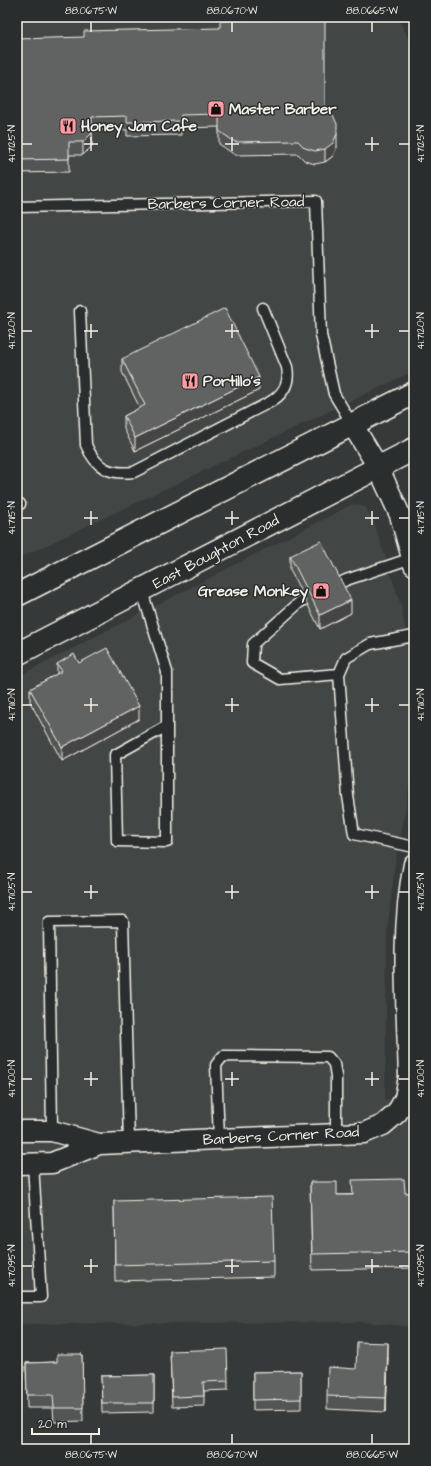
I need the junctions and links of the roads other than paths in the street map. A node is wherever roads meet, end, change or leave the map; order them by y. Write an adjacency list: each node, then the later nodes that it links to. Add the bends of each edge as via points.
1 (17, 207): 5 (lane, Barbers Corner Road, via 316,201 321,335 334,394)
2 (263, 308): 3 (lane, via 287,367 287,384 278,398 134,472 122,473 109,471 99,465 90,456 86,445)
3 (80, 311)
4 (414, 393): 5 (main road)
5 (352, 424): 7 (street, Barbers Corner Road); 10 (main road)
6 (414, 449): 7 (main road, East Boughton Road)
7 (378, 467): 8 (street, Barbers Corner Road, via 400,515); 9 (main road, East Boughton Road)
8 (413, 561): 13 (lane, via 346,580 300,602 252,644 252,663 280,679)
9 (142, 590): 12 (main road, East Boughton Road); 14 (lane, via 167,672)
10 (17, 594)
11 (414, 636): 13 (lane, via 370,644 346,658)
12 (17, 654)
13 (339, 674): 15 (lane, via 348,796 354,834)
14 (167, 726): 14 (lane, via 167,842 117,841 115,756)
15 (414, 847)
16 (414, 864): 19 (street, Barbers Corner Road, via 406,936 409,1077 405,1098 397,1113 383,1125 364,1133)
17 (17, 1131): 18 (street, Barbers Corner Road)
18 (52, 1131): 21 (lane, via 49,922 123,921); 22 (street, Barbers Corner Road)
19 (336, 1134): 20 (street, Barbers Corner Road); 20 (lane, via 336,1076 334,1064 328,1057 223,1056 216,1065)
20 (219, 1139): 21 (street, Barbers Corner Road)
21 (129, 1143): 22 (street, Barbers Corner Road)
22 (99, 1144): 23 (street, Barbers Corner Road, via 52,1163)
23 (25, 1164): 24 (lane, via 42,1297)
24 (17, 1297)

